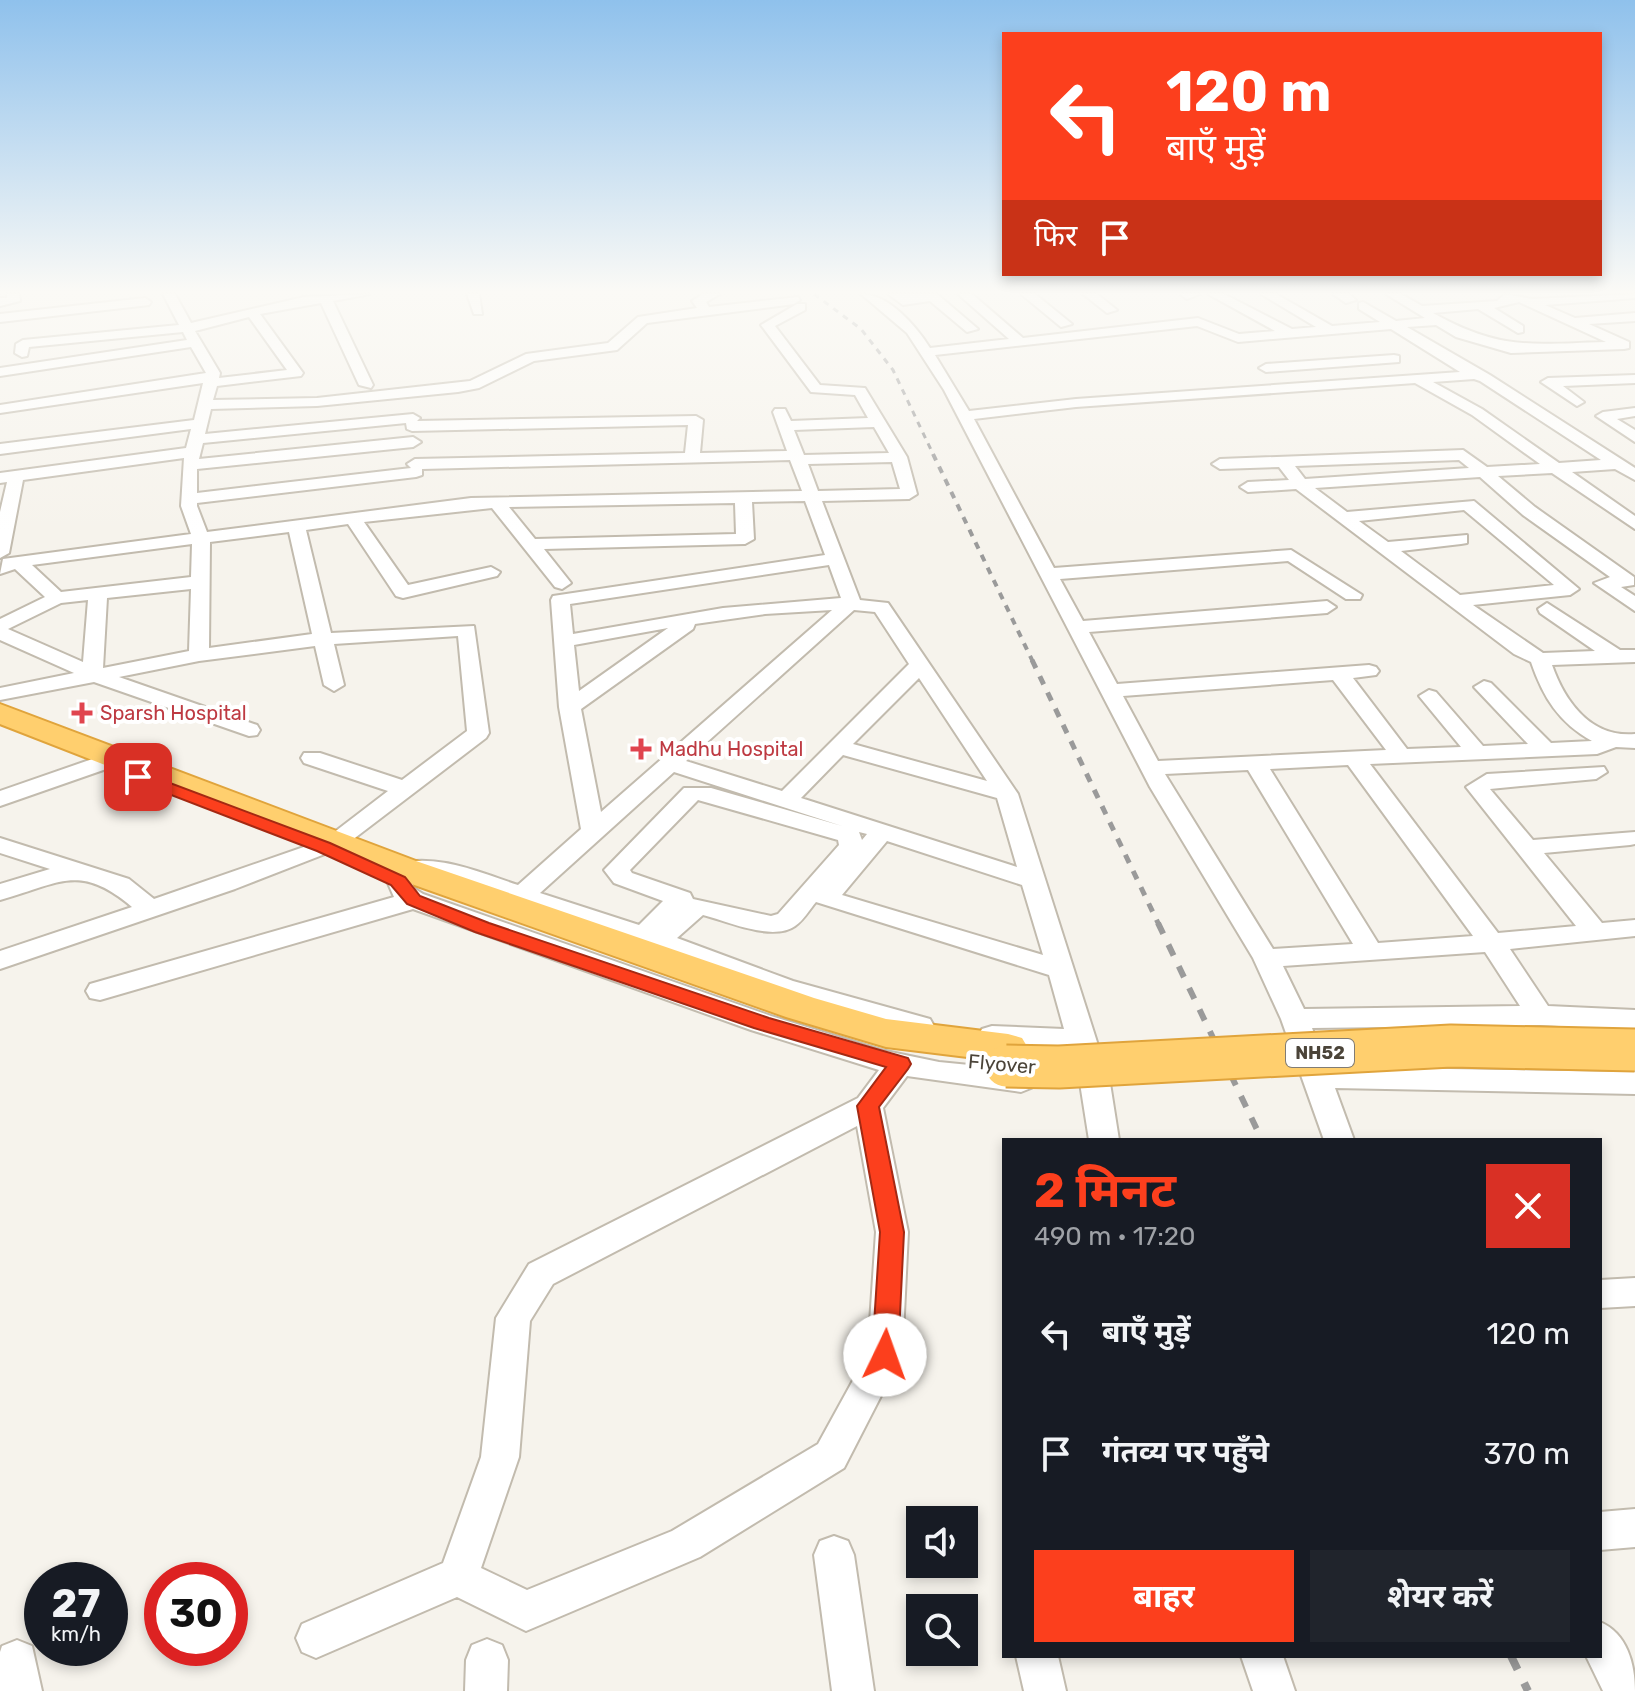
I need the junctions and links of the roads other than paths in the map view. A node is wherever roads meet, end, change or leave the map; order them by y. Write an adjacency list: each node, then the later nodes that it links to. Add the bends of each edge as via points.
1 (97, 373): 14 (street)
2 (213, 373): 17 (street)
3 (296, 373): 17 (street)
4 (360, 373): 21 (street)
5 (499, 373): 22 (street)
6 (804, 373): 30 (street, via 816,389 860,391)
7 (941, 373): 29 (street)
8 (1275, 373): 23 (street)
9 (1413, 373): 15 (street)
10 (1472, 373): 13 (street)
11 (1545, 373): 19 (street)
12 (1588, 373): 18 (street)
13 (1475, 375): 15 (street); 43 (street)
14 (85, 378): 17 (street); 20 (street); 20 (street)
15 (1422, 379): 23 (street); 44 (street)
16 (1635, 379): 18 (street)
17 (211, 380): 26 (street)
18 (1599, 380): 19 (street); 24 (street)
19 (1560, 382): 25 (street, via 1548,382)
20 (9, 385): 27 (street)
21 (366, 385)
22 (458, 388): 26 (street, via 317,402); 31 (street, via 416,412)
23 (1289, 388): 29 (street, via 1009,408)
24 (1622, 396)
25 (1577, 402)
26 (204, 405): 36 (street)
27 (0, 409)
28 (1635, 412): 32 (street, via 1603,415)
29 (965, 416): 69 (street)
30 (878, 422): 39 (street); 40 (street, via 783,419)
31 (413, 429): 35 (street); 36 (street); 36 (street); 50 (street)
32 (1635, 437)
33 (632, 440): 34 (street); 38 (street); 38 (street, via 696,420); 48 (street)
34 (562, 442): 35 (street); 35 (street); 48 (street)
35 (489, 443): 50 (street)
36 (195, 445): 37 (street); 47 (street); 54 (street)
37 (0, 449)
38 (692, 457): 40 (street)
39 (899, 457): 40 (street); 52 (street, via 909,494)
40 (797, 458): 52 (street)
41 (1283, 461): 42 (street); 45 (street, via 1454,454 1469,457); 49 (street)
42 (1220, 464)
43 (1618, 464): 44 (street); 46 (street)
44 (1560, 469): 45 (street); 57 (street)
45 (1486, 475): 49 (street); 77 (street, via 1628,581 1603,583)
46 (1635, 475)
47 (8, 477): 67 (street)
48 (596, 480): 53 (street); 55 (street)
49 (1301, 485): 51 (street); 58 (street)
50 (417, 486): 54 (street); 55 (street); 59 (street)
51 (1248, 487)
52 (812, 496): 53 (street); 66 (street)
53 (743, 498): 64 (street, via 745,539)
54 (189, 499): 62 (street)
55 (497, 503): 64 (street)
56 (1635, 507): 57 (street)
57 (1612, 509): 60 (street)
58 (1344, 517): 65 (street); 75 (street, via 1468,505 1570,589)
59 (353, 519): 61 (street); 68 (street, via 403,592)
60 (1635, 524)
61 (296, 526): 62 (street); 86 (street)
62 (201, 539): 67 (street); 70 (street)
63 (1461, 539): 65 (street)
64 (531, 544): 71 (street)
65 (1384, 548): 75 (street)
66 (835, 559): 76 (street); 87 (street, via 560,600)
67 (4, 562): 74 (street)
68 (491, 572)
69 (1049, 574): 73 (street, via 1291,555); 84 (street)
70 (200, 582): 72 (street); 88 (street)
71 (562, 583)
72 (98, 594): 74 (street); 94 (street)
73 (1353, 595)
74 (57, 598): 83 (street)
75 (1456, 601): 90 (street)
76 (852, 602): 79 (street); 82 (street); 91 (street, via 881,607)
77 (1635, 605)
78 (1327, 607): 84 (street)
79 (771, 608): 81 (street); 82 (street)
80 (1547, 609): 89 (street)
81 (691, 621): 87 (street); 100 (street)
82 (827, 624): 114 (street)
83 (0, 626)
84 (1076, 627): 97 (street)
85 (0, 633): 94 (street)
86 (322, 639): 88 (street); 95 (street); 117 (street, via 467,630 478,733)
87 (564, 641): 100 (street)
88 (199, 655): 94 (street)
89 (1626, 656): 90 (street)
90 (1540, 659): 104 (street, via 1554,695 1591,733)
91 (920, 665): 106 (street); 118 (street)
92 (1369, 671): 93 (street)
93 (1338, 673): 97 (street); 109 (street)
94 (92, 674): 98 (street); 103 (street)
95 (334, 685)
96 (1484, 687): 107 (street)
97 (1109, 691): 115 (street)
98 (0, 694)
99 (1429, 696): 108 (street)
100 (570, 707): 121 (street)
101 (0, 713): 124 (highway, NH52)
102 (0, 726): 113 (highway, NH52)
103 (249, 730)
104 (1612, 741): 105 (street); 107 (street, via 1597,747)
105 (1635, 741)
106 (838, 747): 118 (street); 120 (street)
107 (1544, 748): 108 (street)
108 (1476, 751): 109 (street)
109 (1396, 755): 111 (street)
110 (312, 758): 117 (street)
111 (1355, 759): 112 (street); 136 (street)
112 (1254, 762): 115 (street); 137 (street)
113 (101, 763): 119 (street); 124 (highway, NH52)
114 (670, 763): 120 (street); 121 (street)
115 (1151, 768): 138 (street)
116 (1596, 772): 126 (street, via 1487,781 1477,787)
117 (405, 789): 124 (street)
118 (1007, 794): 128 (street)
119 (0, 799)
120 (786, 800): 122 (street)
121 (593, 829): 132 (street)
122 (883, 831): 128 (street); 140 (street, via 826,898)
123 (1630, 838): 126 (street)
124 (330, 844): 129 (highway, NH52); 131 (street)
125 (0, 845): 127 (street)
126 (1525, 848): 134 (street)
127 (78, 869): 130 (street); 131 (street, via 120,884)
128 (1033, 880): 140 (street)
129 (405, 883): 132 (highway, Flyover / NH52); 141 (street); 149 (street, via 611,974)
130 (0, 892)
131 (150, 909): 139 (street)
132 (517, 909): 135 (street); 145 (highway, Flyover / NH52, via 800,1008 886,1033 933,1040 1054,1050 1439,1030); 148 (highway, Flyover / NH52, bridge, via 754,1010 880,1050 1006,1066 1451,1046)
133 (1635, 928): 134 (street)
134 (1596, 933): 136 (street)
135 (650, 938): 135 (street, via 681,899 623,878 616,870 692,793 850,836 851,846 786,921 771,924 698,906); 146 (street, via 893,1020)
136 (1492, 943): 137 (street); 142 (street)
137 (1370, 951): 138 (street)
138 (1266, 958): 143 (street)
139 (0, 960)
140 (1061, 970): 147 (street)
141 (100, 991)
142 (1540, 1015): 143 (street); 144 (street)
143 (1295, 1019): 150 (street)
144 (1635, 1020)
145 (1635, 1033)
146 (1014, 1038): 147 (street); 151 (street)
147 (1082, 1039): 152 (street)
148 (1635, 1050)
149 (900, 1064): 151 (street); 154 (street)
150 (1315, 1077): 153 (street); 156 (street)
151 (1020, 1081): 152 (street)
152 (1095, 1083): 155 (street)
153 (1635, 1083)
154 (868, 1106): 162 (street, via 541,1274 513,1318 500,1457); 162 (street, via 892,1232 885,1355 831,1456 686,1544 526,1611)
155 (1104, 1138)
156 (1338, 1138)
157 (1635, 1292): 158 (street)
158 (1602, 1294)
159 (1635, 1528): 160 (street)
160 (1602, 1531)
161 (834, 1555): 167 (street)
162 (458, 1577): 163 (street)
163 (316, 1638)
164 (1602, 1646): 170 (street)
165 (1037, 1658): 168 (street)
166 (1263, 1658): 169 (street)
167 (853, 1691)
168 (1045, 1691)
169 (1274, 1691)
170 (1626, 1691)

